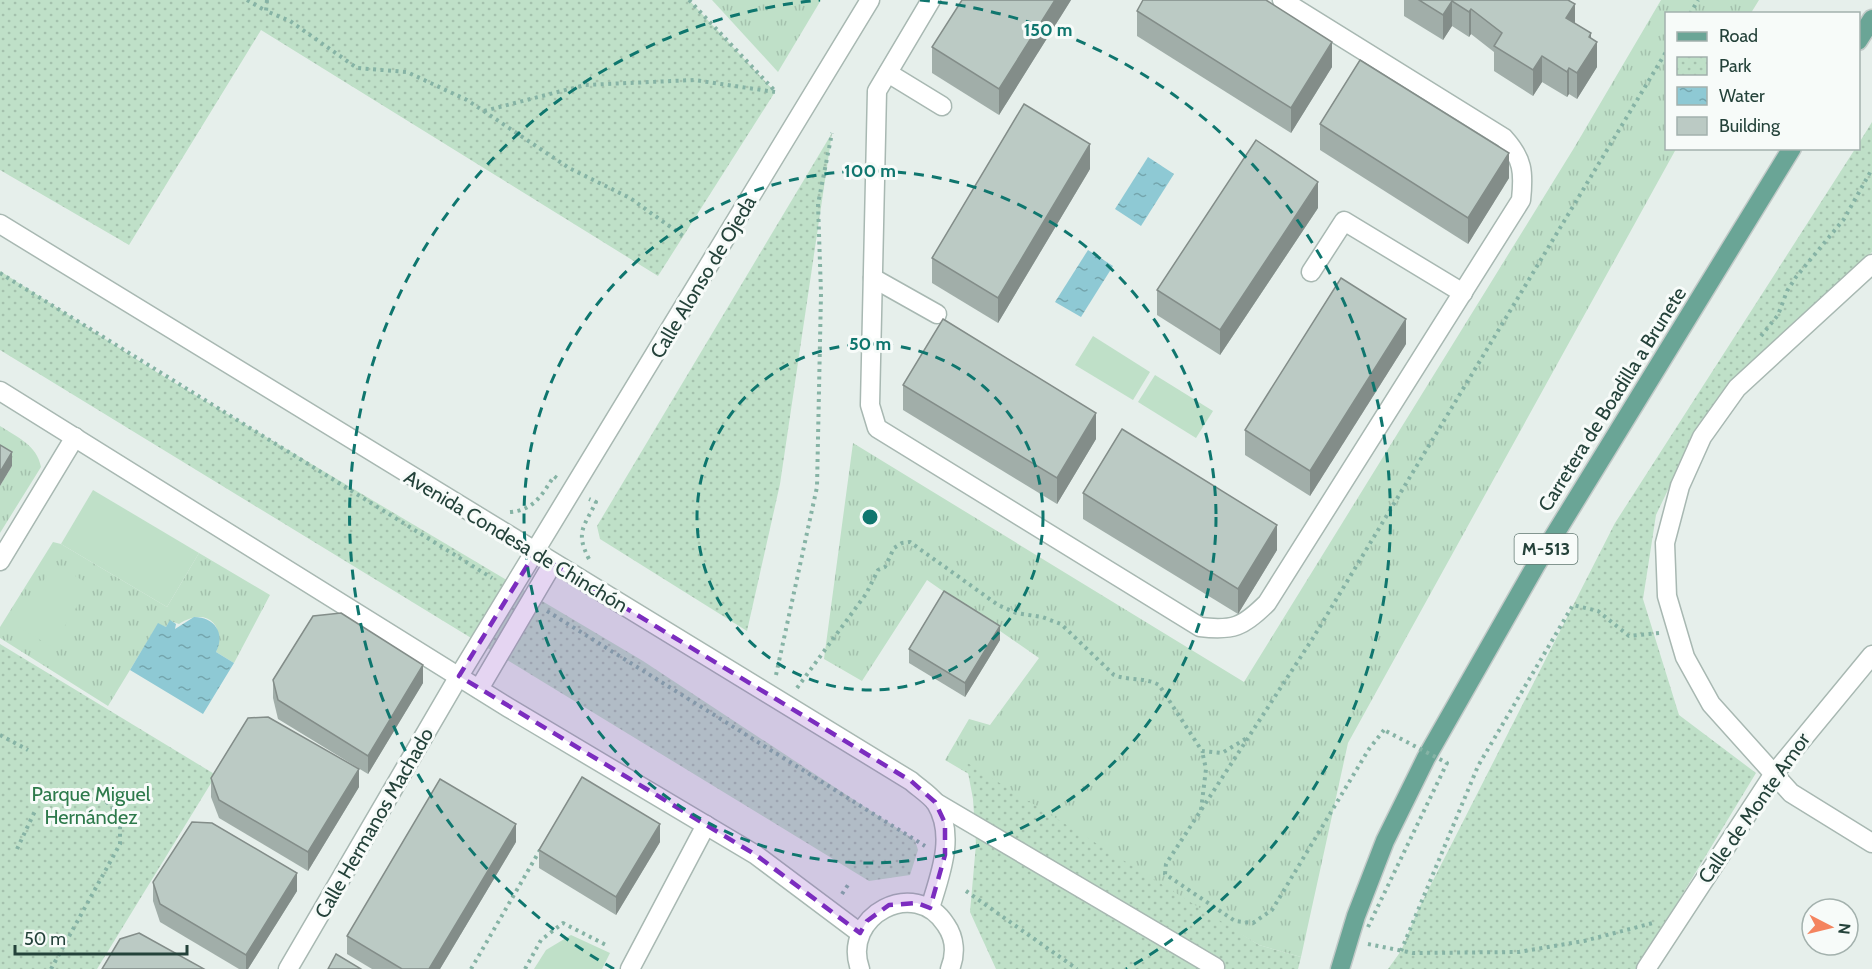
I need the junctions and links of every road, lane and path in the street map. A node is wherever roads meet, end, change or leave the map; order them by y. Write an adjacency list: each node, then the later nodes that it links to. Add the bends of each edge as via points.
1 (247, 0): 7 (path)
2 (267, 0): 7 (path)
3 (689, 0): 13 (path, via 775,92 694,80 585,85)
4 (870, 0): 26 (street, Calle Alonso de Ojeda)
5 (931, 0): 11 (street)
6 (1282, 0): 22 (street, via 1504,138 1519,154 1521,200)
7 (267, 11): 13 (path, via 290,21 357,68 407,72)
8 (1872, 19): 9 (main road)
9 (1860, 38)
10 (1665, 54): 38 (path, via 1319,628)
11 (888, 73): 12 (street); 21 (street, via 877,91)
12 (942, 106)
13 (484, 111): 17 (path, via 569,168 630,198)
14 (832, 133): 34 (path, via 818,204 821,293 817,487)
15 (1791, 150): 68 (main road, Carretera de Boadilla a Brunete / M-513, via 1536,565 1425,758 1385,841)
16 (0, 224): 26 (street, Avenida Condesa de Chinchón)
17 (686, 238)
18 (1872, 264): 31 (street, via 1737,388 1702,437 1680,486 1665,543 1667,596)
19 (1311, 272): 22 (street, via 1344,221)
20 (0, 273): 29 (path)
21 (873, 278): 22 (street, via 870,405 878,428 1200,627 1226,630 1252,619 1267,603); 23 (street)
22 (1462, 292)
23 (937, 314)
24 (0, 391): 25 (street)
25 (75, 437): 27 (street); 33 (street)
26 (535, 553): 28 (street, Avenida Condesa de Chinchón); 33 (street, Calle Alonso de Ojeda)
27 (0, 561)
28 (553, 563): 30 (street); 43 (street, Avenida Condesa de Chinchón, via 911,781)
29 (492, 578)
30 (531, 601): 35 (street); 48 (path)
31 (1678, 632): 41 (street, via 1685,657 1711,704); 58 (path, via 1629,636 1598,611 1573,605 1478,766)
32 (1872, 655): 41 (street, Calle de Monte Amor)
33 (459, 676): 35 (street); 61 (street, Calle Hermanos Machado)
34 (776, 676)
35 (479, 688): 46 (street)
36 (797, 689): 40 (path, via 847,621 878,570 885,567 894,548 910,542 998,605 1061,624 1113,675 1159,685)
37 (0, 735): 39 (path)
38 (1248, 738): 40 (path, via 1222,753); 45 (path)
39 (28, 750)
40 (1202, 751): 45 (path, via 1206,770)
41 (1773, 775): 47 (street, via 1791,793); 53 (street, Calle de Monte Amor)
42 (96, 791): 60 (path, via 120,816 120,844)
43 (935, 802): 52 (street, Avenida Condesa de Chinchón, via 945,823 945,855); 59 (street)
44 (36, 809): 49 (path)
45 (1200, 811): 54 (path, bridge, via 1166,864 1165,874 1235,921 1253,923 1272,910 1384,730 1447,763)
46 (706, 825): 55 (street, via 756,855); 64 (street)
47 (1872, 843)
48 (925, 846)
49 (17, 849)
50 (541, 849): 62 (path)
51 (966, 891): 67 (path)
52 (930, 908): 55 (street, via 910,903 889,905 872,916); 66 (street, via 951,932 954,947)
53 (1680, 914): 58 (path, via 1584,941 1519,952); 69 (street, Calle de Monte Amor)
54 (1368, 927)
55 (860, 933): 65 (street, via 857,947)
56 (1364, 944): 58 (path)
57 (608, 946): 63 (path, via 563,923 541,940)
58 (1401, 951)
59 (1215, 967)
60 (51, 969)
61 (288, 969)
62 (471, 969)
63 (525, 969)
64 (630, 969)
65 (861, 969)
66 (950, 969)
67 (1077, 969)
68 (1340, 969)
69 (1646, 969)

